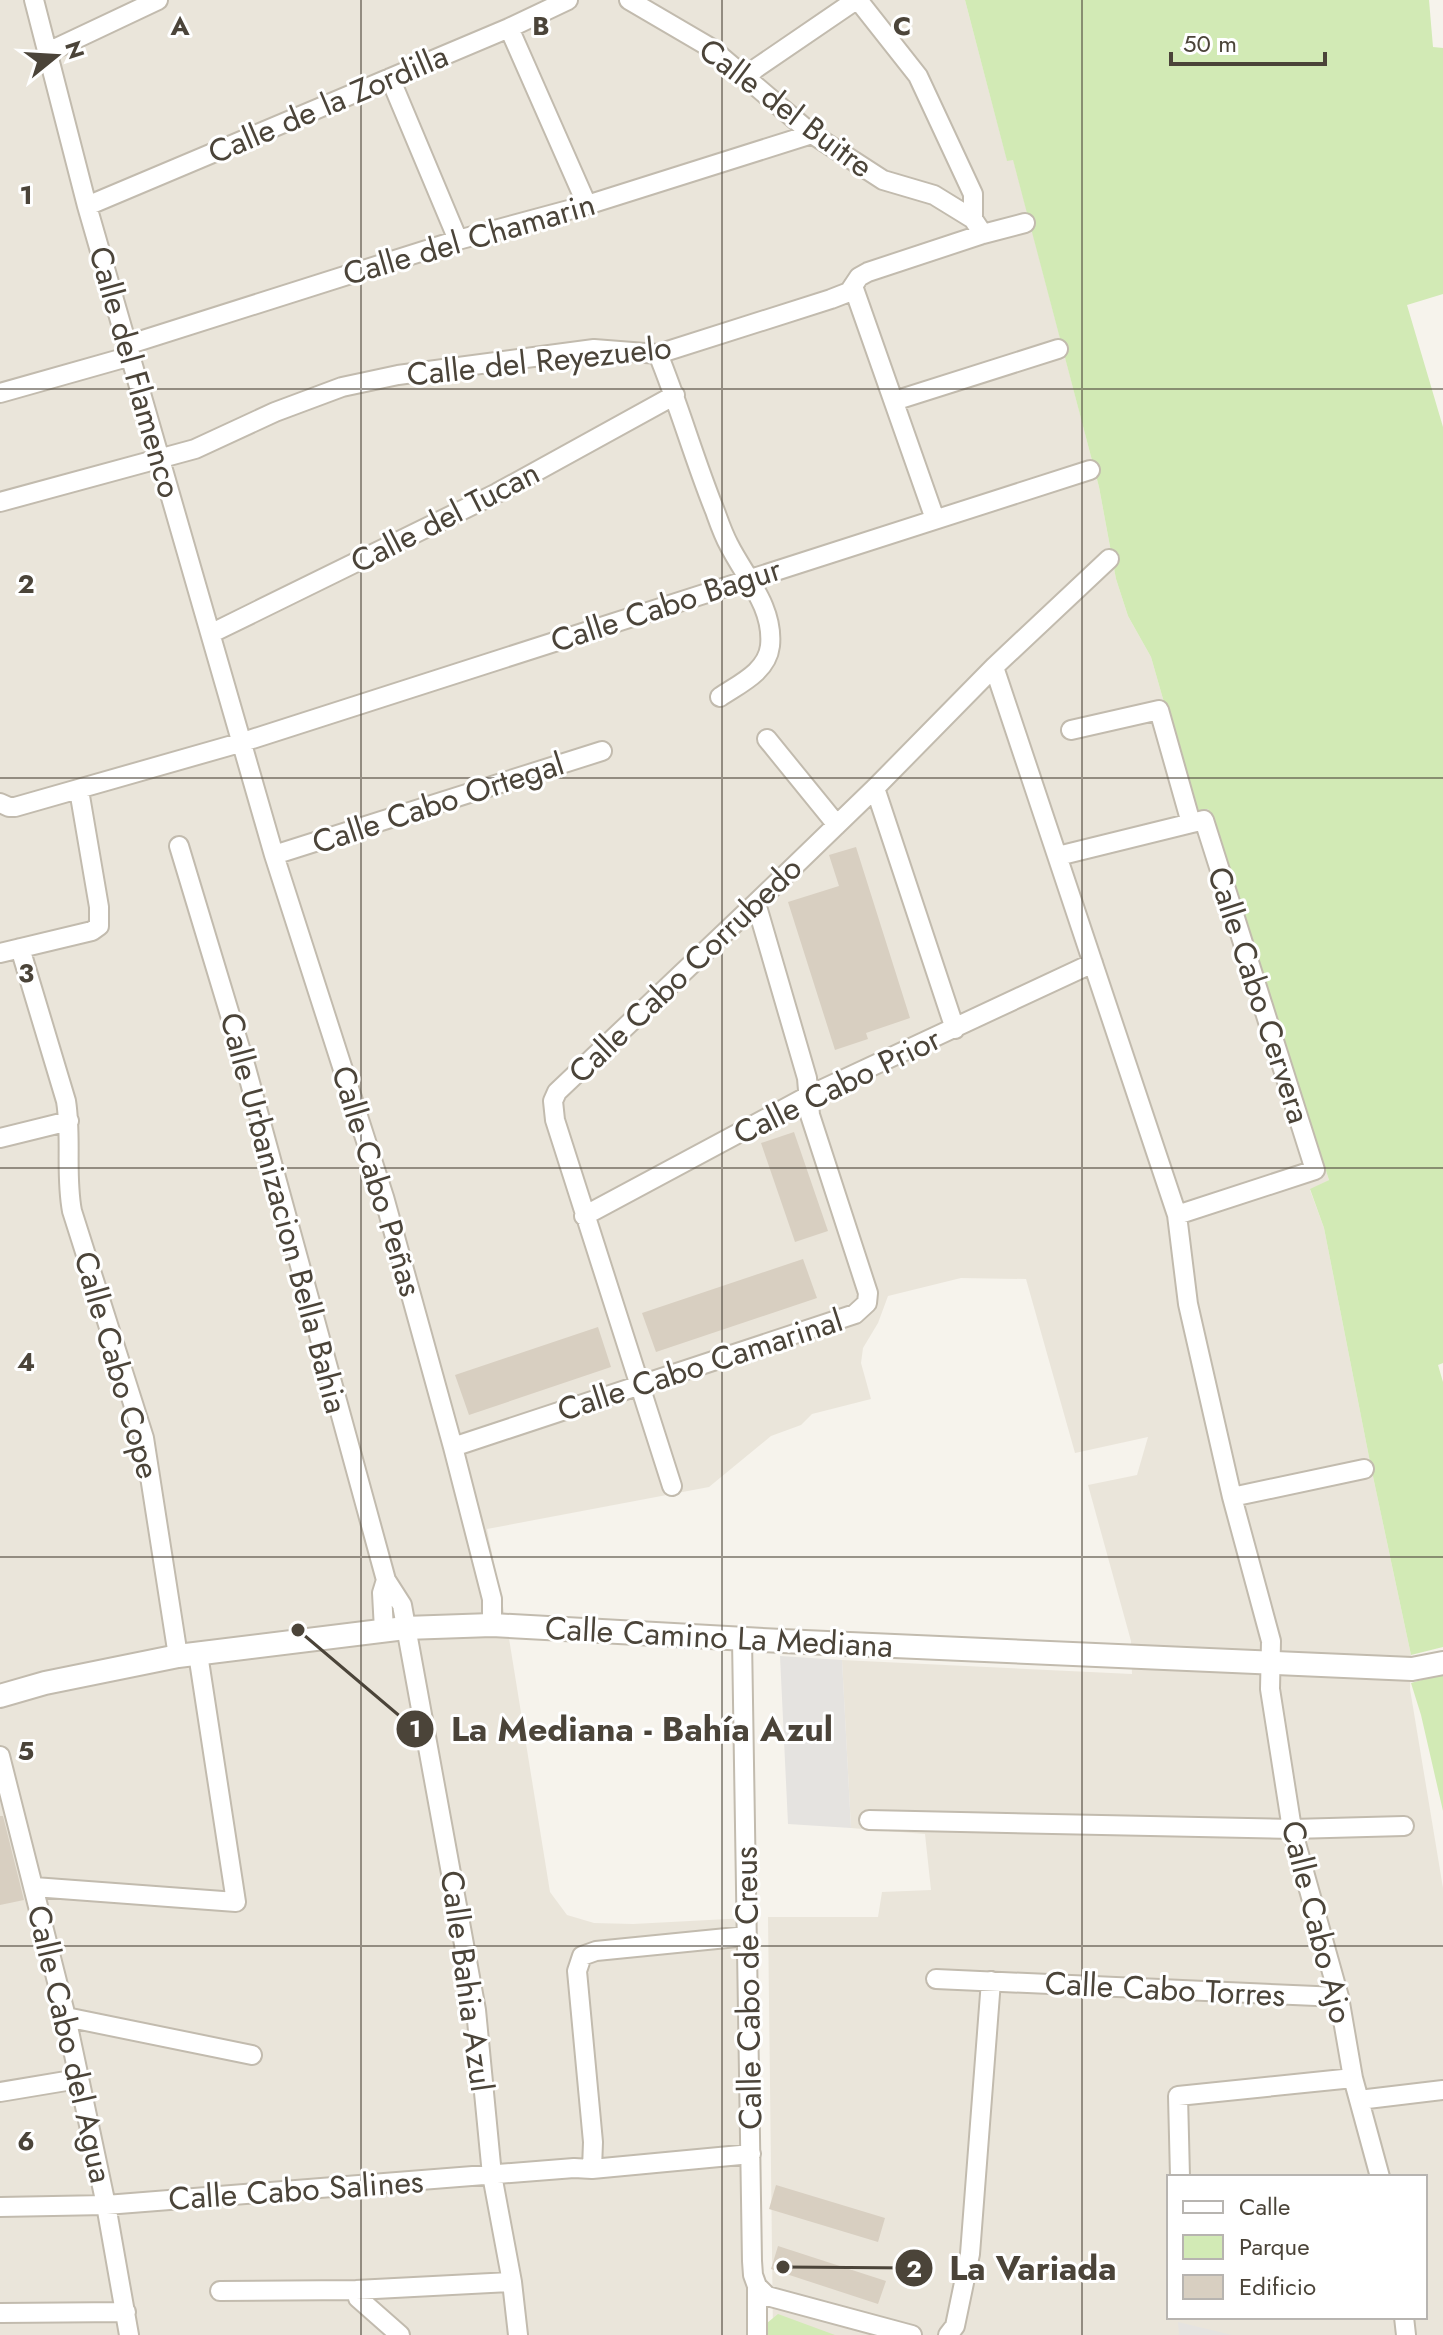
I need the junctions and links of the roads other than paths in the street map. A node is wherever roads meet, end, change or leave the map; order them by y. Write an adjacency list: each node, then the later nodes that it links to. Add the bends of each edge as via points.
1 (34, 0): 7 (street, Calle del Flamenco)
2 (158, 0): 7 (street)
3 (568, 0): 6 (street, Calle de la Zordilla)
4 (629, 0): 9 (street, Calle del Buitre, via 711,48)
5 (857, 0): 9 (street); 14 (street, via 918,76 973,194)
6 (509, 28): 8 (street, Calle de la Zordilla); 11 (street)
7 (48, 52): 12 (street, Calle del Flamenco)
8 (390, 78): 12 (street, Calle de la Zordilla); 15 (street)
9 (747, 79): 10 (street, Calle del Buitre)
10 (812, 134): 11 (street, Calle del Chamarin); 14 (street, Calle del Buitre, via 883,180 934,195)
11 (587, 205): 15 (street, Calle del Chamarin)
12 (87, 206): 18 (street, Calle del Flamenco)
13 (1025, 223): 14 (street, Calle del Reyezuelo)
14 (978, 226): 16 (street, Calle del Reyezuelo, via 868,272)
15 (458, 240): 18 (street, Calle del Chamarin)
16 (853, 286): 19 (street, Calle del Reyezuelo, via 831,299); 22 (street)
17 (1058, 349): 22 (street)
18 (129, 351): 20 (street, Calle del Chamarin); 23 (street, Calle del Flamenco)
19 (658, 354): 21 (street); 23 (street, Calle del Reyezuelo, via 594,349 398,375 342,387)
20 (0, 393)
21 (675, 395): 28 (street, via 729,545); 29 (street, Calle del Tucan, via 497,493)
22 (894, 401): 26 (street)
23 (160, 459): 25 (street, Calle del Reyezuelo); 29 (street, Calle del Flamenco)
24 (1090, 470): 26 (street, Calle Cabo Bagur)
25 (0, 502)
26 (935, 519): 28 (street, Calle Cabo Bagur)
27 (1109, 559): 30 (street, Calle Cabo Corrubedo)
28 (750, 578): 31 (street, via 769,626 770,649 761,669); 34 (street, Calle Cabo Bagur)
29 (212, 633): 34 (street, Calle del Flamenco)
30 (994, 667): 36 (street, Calle Cabo Corrubedo); 43 (street)
31 (720, 697)
32 (1071, 730): 39 (street, Calle Cabo Cervera, via 1159,710)
33 (767, 739): 40 (street)
34 (243, 742): 37 (street, Calle Cabo Bagur); 42 (street, Calle Cabo Peñas)
35 (602, 751): 42 (street, Calle Cabo Ortegal)
36 (875, 788): 40 (street, Calle Cabo Corrubedo); 48 (street)
37 (79, 790): 38 (street, Calle Cabo Bagur, via 15,807); 45 (street, via 99,926)
38 (0, 803)
39 (1197, 822): 43 (street); 52 (street, Calle Cabo Cervera, via 1315,1170)
40 (837, 825): 44 (street, Calle Cabo Corrubedo)
41 (179, 846): 59 (street, Calle Urbanizacion Bella Bahia, via 246,1068)
42 (274, 855): 55 (street, Calle Cabo Peñas, via 384,1197)
43 (1058, 856): 47 (street)
44 (756, 903): 49 (street, Calle Cabo Camarinal); 53 (street, Calle Cabo Corrubedo, via 557,1092 555,1120)
45 (20, 948): 46 (street); 50 (street, Calle Cabo Cope)
46 (0, 953)
47 (1093, 963): 48 (street, Calle Cabo Prior); 52 (street)
48 (955, 1029): 49 (street, Calle Cabo Prior)
49 (808, 1096): 53 (street, Calle Cabo Prior); 54 (street, Calle Cabo Camarinal, via 867,1303 855,1314)
50 (69, 1121): 51 (street); 64 (street, Calle Cabo Cope, via 72,1211 144,1438)
51 (0, 1138)
52 (1177, 1215): 58 (street, via 1188,1304)
53 (584, 1216): 54 (street, Calle Cabo Corrubedo)
54 (639, 1384): 55 (street, Calle Cabo Camarinal); 57 (street, Calle Cabo Corrubedo)
55 (453, 1447): 60 (street, Calle Cabo Peñas, via 492,1599)
56 (1364, 1469): 58 (street)
57 (672, 1486)
58 (1232, 1497): 65 (street, via 1271,1641)
59 (386, 1580): 61 (street, Calle Urbanizacion Bella Bahia, via 402,1605); 62 (street, Calle Urbanizacion Bella Bahia)
60 (492, 1625): 61 (street, Calle Camino La Mediana); 63 (street, Calle Camino La Mediana)
61 (407, 1628): 62 (street, Calle Camino La Mediana); 86 (street, Calle Bahia Azul, via 476,2010)
62 (384, 1630): 64 (street, Calle Camino La Mediana)
63 (742, 1639): 65 (street, Calle Camino La Mediana); 73 (street, Calle Cabo de Creus)
64 (188, 1655): 67 (street, Calle Camino La Mediana); 72 (street, Calle Cabo Cope, via 236,1902)
65 (1271, 1663): 66 (street, Calle Camino La Mediana, via 1412,1669); 71 (street, Calle Cabo Ajo, via 1270,1689)
66 (1443, 1663)
67 (0, 1696)
68 (0, 1756): 72 (street, Calle Cabo del Agua)
69 (869, 1820): 71 (street)
70 (1404, 1826): 71 (street)
71 (1292, 1829): 76 (street, Calle Cabo Ajo)
72 (34, 1887): 77 (street, Calle Cabo del Agua)
73 (747, 1936): 84 (street, Calle Cabo de Creus); 85 (street, via 582,1956 577,1971)
74 (936, 1979): 75 (street, Calle Cabo Torres)
75 (991, 1981): 76 (street, Calle Cabo Torres); 102 (street, via 970,2254 955,2326)
76 (1339, 1997): 79 (street, Calle Cabo Ajo)
77 (66, 2017): 78 (street); 80 (street, Calle Cabo del Agua)
78 (252, 2055)
79 (1353, 2078): 83 (street, Calle Cabo Ajo); 87 (street, via 1178,2096)
80 (78, 2079): 82 (street); 89 (street, Calle Cabo del Agua)
81 (1443, 2090): 83 (street)
82 (0, 2092)
83 (1359, 2100): 88 (street, Calle Cabo Ajo)
84 (751, 2154): 85 (street, Calle Cabo Salines); 92 (street, Calle Cabo de Creus)
85 (592, 2169): 86 (street, Calle Cabo Salines)
86 (492, 2175): 89 (street, Calle Cabo Salines); 91 (street, Calle Bahia Azul)
87 (1180, 2175)
88 (1379, 2175)
89 (106, 2205): 90 (street, Calle Cabo Salines); 95 (street, Calle Cabo del Agua)
90 (0, 2207)
91 (512, 2282): 93 (street); 99 (street, Calle Bahia Azul)
92 (757, 2286): 100 (street, Calle Cabo de Creus); 101 (street, via 767,2296)
93 (356, 2290): 94 (street); 98 (street, via 358,2298)
94 (220, 2291)
95 (126, 2312): 96 (street); 97 (street, Calle Cabo del Agua)
96 (0, 2313)
97 (129, 2335)
98 (400, 2335)
99 (518, 2335)
100 (757, 2335)
101 (912, 2335)
102 (948, 2335)

